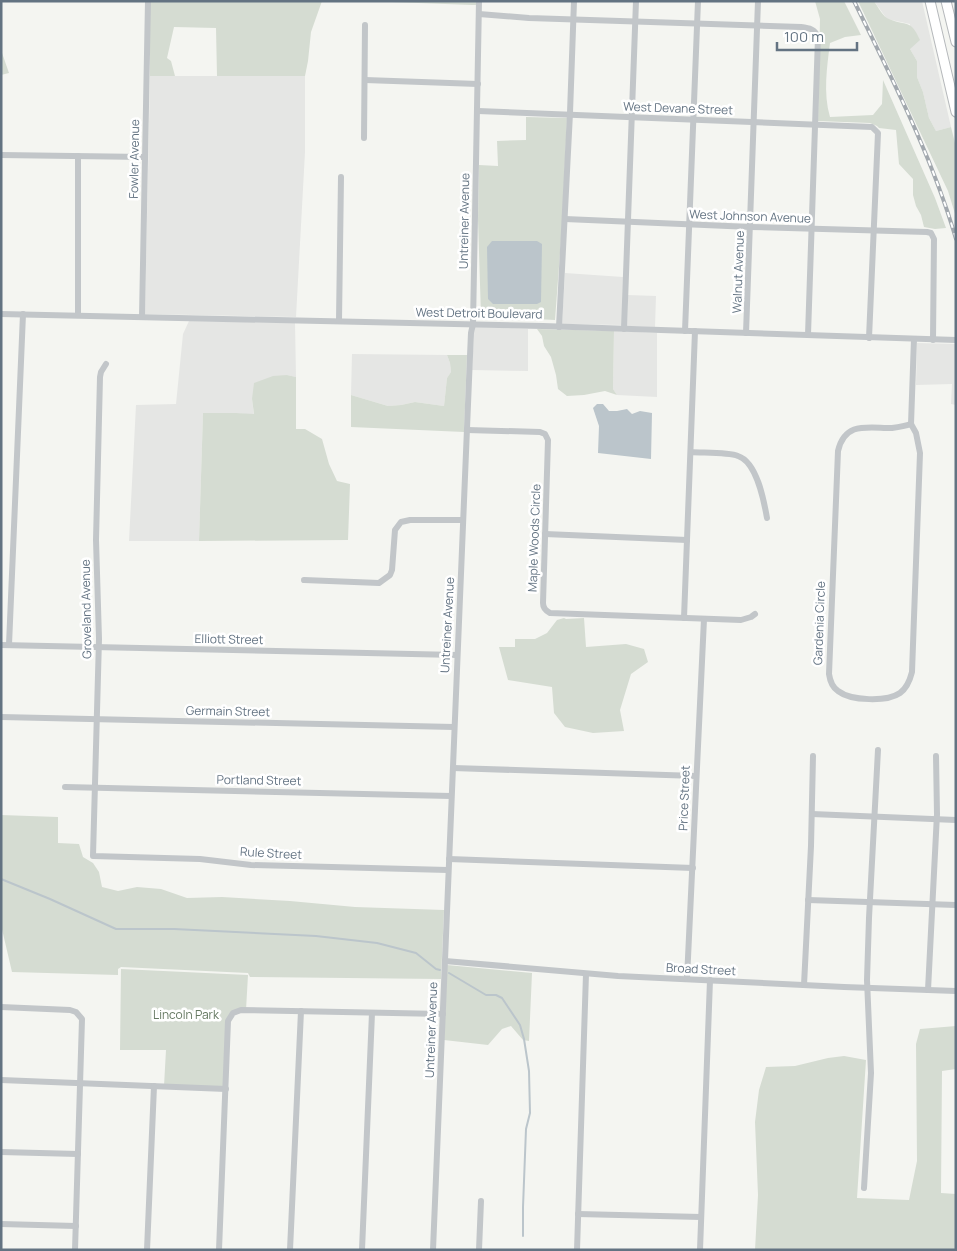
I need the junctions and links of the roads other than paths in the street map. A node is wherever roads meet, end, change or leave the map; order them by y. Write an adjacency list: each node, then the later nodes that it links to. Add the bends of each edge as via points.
1 (148, 1): 32 (street, Fowler Avenue)
2 (479, 1): 10 (street, Untreiner Avenue)
3 (574, 1): 11 (street)
4 (636, 1): 12 (street)
5 (698, 1): 13 (street)
6 (758, 1): 14 (street, Walnut Avenue)
7 (930, 1): 18 (highway)
8 (940, 1): 16 (highway)
9 (946, 1): 16 (highway)
10 (479, 14): 11 (street); 20 (street, Untreiner Avenue)
11 (574, 19): 12 (street); 24 (street)
12 (635, 22): 13 (street); 25 (street)
13 (697, 23): 14 (street); 26 (street)
14 (758, 24): 27 (street, Walnut Avenue); 28 (street, via 801,27 816,32)
15 (365, 25): 19 (street)
16 (954, 32): 17 (highway)
17 (956, 42)
18 (944, 62): 21 (highway); 23 (highway)
19 (365, 80): 20 (street); 29 (street)
20 (478, 84): 22 (street, Untreiner Avenue)
21 (956, 87)
22 (478, 111): 24 (street, West Devane Street); 45 (street, Untreiner Avenue)
23 (956, 112)
24 (570, 115): 25 (street, West Devane Street); 34 (street)
25 (632, 117): 26 (street, West Devane Street); 35 (street)
26 (693, 120): 27 (street, West Devane Street); 36 (street)
27 (754, 122): 28 (street, West Devane Street); 37 (street, Walnut Avenue)
28 (815, 124): 38 (street); 39 (street, West Devane Street, via 870,126 878,133)
29 (364, 138)
30 (1, 155): 31 (street)
31 (78, 156): 32 (street); 42 (street)
32 (145, 157): 43 (street, Fowler Avenue)
33 (341, 177): 44 (street)
34 (565, 219): 35 (street, West Johnson Avenue); 46 (street)
35 (628, 222): 36 (street, West Johnson Avenue); 47 (street)
36 (689, 225): 37 (street, West Johnson Avenue); 48 (street)
37 (751, 227): 38 (street, West Johnson Avenue); 50 (street, Walnut Avenue)
38 (812, 229): 39 (street, West Johnson Avenue); 51 (street)
39 (873, 231): 52 (street); 54 (street, West Johnson Avenue, via 927,232 933,236)
40 (1, 314): 41 (street, West Detroit Boulevard)
41 (23, 314): 42 (street, West Detroit Boulevard); 69 (street)
42 (78, 315): 43 (street, West Detroit Boulevard)
43 (142, 317): 44 (street, West Detroit Boulevard)
44 (339, 321): 45 (street, West Detroit Boulevard)
45 (473, 324): 46 (street, West Detroit Boulevard); 58 (street, Untreiner Avenue)
46 (560, 326): 47 (street, West Detroit Boulevard)
47 (624, 329): 48 (street, West Detroit Boulevard)
48 (685, 331): 49 (street, West Detroit Boulevard)
49 (695, 331): 50 (street, West Detroit Boulevard); 59 (street)
50 (746, 333): 51 (street, West Detroit Boulevard)
51 (808, 335): 52 (street, West Detroit Boulevard)
52 (869, 338): 53 (street, West Detroit Boulevard)
53 (914, 339): 54 (street, West Detroit Boulevard); 57 (street, Gardenia Circle)
54 (933, 340): 55 (street, West Detroit Boulevard)
55 (956, 340)
56 (106, 364): 70 (street, Groveland Avenue, via 101,372 100,387 96,540)
57 (911, 424): 57 (street, Gardenia Circle, via 895,428 855,428 842,439 838,451 829,674 836,689 856,698 876,699 899,694 912,672 920,453)
58 (467, 430): 61 (street, Untreiner Avenue); 62 (street, Maple Woods Circle, via 540,432 547,437)
59 (691, 452): 60 (street, via 733,454 743,458 756,476); 63 (street)
60 (767, 518)
61 (463, 520): 64 (street, via 401,522 395,530 392,570 379,583); 71 (street, Untreiner Avenue)
62 (545, 534): 63 (street); 66 (street, Maple Woods Circle, via 543,603 547,612)
63 (687, 540): 66 (street)
64 (304, 580)
65 (755, 614): 67 (street, Maple Woods Circle, via 741,620)
66 (684, 618): 67 (street, Maple Woods Circle)
67 (704, 618): 79 (street, Price Street)
68 (1, 645): 69 (street, Elliott Street)
69 (9, 645): 70 (street, Elliott Street)
70 (98, 647): 71 (street, Elliott Street); 73 (street, Groveland Avenue)
71 (457, 656): 74 (street, Untreiner Avenue)
72 (1, 717): 73 (street, Germain Street)
73 (97, 719): 74 (street, Germain Street); 81 (street, Groveland Avenue)
74 (454, 728): 78 (street, Untreiner Avenue)
75 (878, 750): 84 (street)
76 (813, 756): 83 (street)
77 (936, 756): 85 (street)
78 (452, 768): 79 (street); 82 (street, Untreiner Avenue)
79 (696, 776): 89 (street, Price Street)
80 (66, 787): 81 (street, Portland Street)
81 (95, 788): 82 (street, Portland Street); 87 (street, Groveland Avenue)
82 (451, 796): 88 (street, Untreiner Avenue)
83 (812, 814): 84 (street); 91 (street)
84 (874, 817): 85 (street); 92 (street)
85 (936, 819): 86 (street); 93 (street)
86 (956, 820)
87 (94, 856): 90 (street, Rule Street, via 200,859 251,865)
88 (449, 859): 89 (street); 90 (street, Untreiner Avenue)
89 (693, 868): 97 (street, Price Street)
90 (448, 870): 95 (street, Untreiner Avenue)
91 (808, 900): 92 (street); 99 (street)
92 (870, 902): 93 (street); 100 (street)
93 (932, 904): 94 (street); 101 (street)
94 (956, 905)
95 (445, 961): 96 (street, Broad Street); 106 (street, Untreiner Avenue)
96 (586, 974): 97 (street, Broad Street); 115 (street)
97 (687, 979): 98 (street, Broad Street)
98 (710, 980): 99 (street, Broad Street); 116 (street)
99 (804, 985): 100 (street, Broad Street)
100 (868, 988): 101 (street, Broad Street); 113 (street, via 871,1073)
101 (928, 990): 102 (street, Broad Street)
102 (956, 991)
103 (1, 1007): 108 (street, via 70,1010 80,1015 83,1022)
104 (301, 1011): 105 (street); 110 (street, via 241,1010 233,1013 228,1021); 122 (street)
105 (372, 1013): 106 (street); 123 (street)
106 (442, 1014): 124 (street, Untreiner Avenue)
107 (1, 1080): 108 (street)
108 (81, 1083): 109 (street); 112 (street)
109 (154, 1086): 110 (street); 120 (street)
110 (226, 1089): 121 (street)
111 (1, 1152): 112 (street)
112 (78, 1154): 118 (street)
113 (864, 1188)
114 (481, 1201): 125 (street)
115 (578, 1214): 116 (street); 126 (street)
116 (701, 1217): 127 (street)
117 (1, 1224): 118 (street)
118 (76, 1226): 119 (street)
119 (75, 1250)
120 (147, 1250)
121 (219, 1250)
122 (290, 1250)
123 (362, 1250)
124 (433, 1250)
125 (480, 1250)
126 (577, 1250)
127 (700, 1250)

